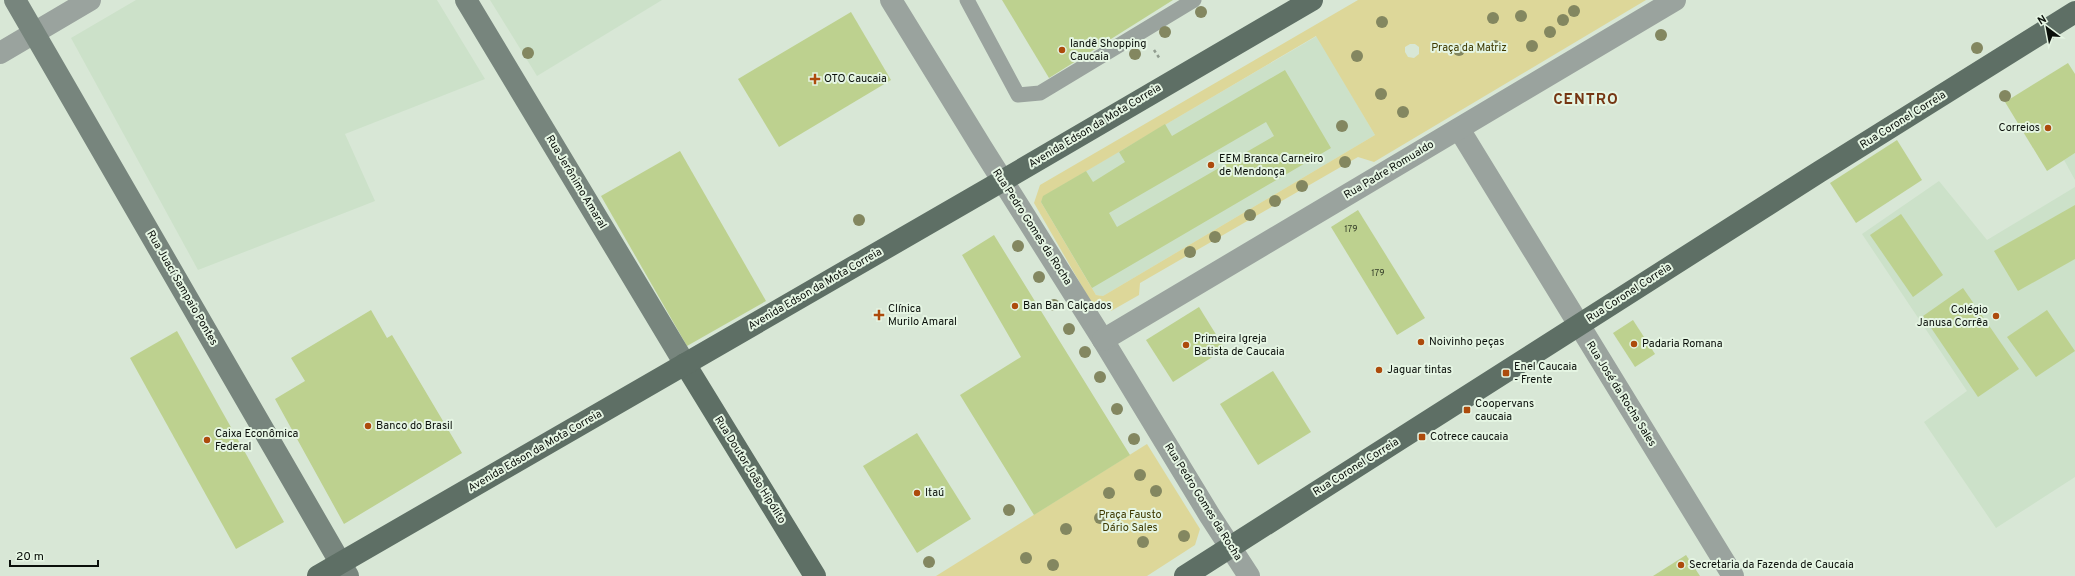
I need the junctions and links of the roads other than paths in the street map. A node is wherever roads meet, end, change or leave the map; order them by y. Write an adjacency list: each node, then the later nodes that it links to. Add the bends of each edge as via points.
1 (15, 0): 10 (main road, Rua Juací Sampaio Pontes)
2 (90, 0): 10 (street)
3 (466, 0): 16 (main road, Rua Jerônimo Amaral)
4 (891, 0): 13 (street, Rua Pedro Gomes da Rocha)
5 (967, 0): 6 (lane, via 1018,95 1040,93)
6 (1194, 0)
7 (1312, 0): 13 (main road, Avenida Edson da Mota Correia)
8 (1675, 0): 12 (street, Rua Padre Romualdo)
9 (2075, 12): 14 (main road, Rua Coronel Correia)
10 (34, 33): 11 (street); 18 (main road, Rua Juací Sampaio Pontes)
11 (0, 53)
12 (1459, 129): 14 (street, Rua José da Rocha Sales); 15 (street, Rua Padre Romualdo)
13 (1002, 181): 15 (street, Rua Pedro Gomes da Rocha); 16 (main road, Avenida Edson da Mota Correia)
14 (1579, 325): 17 (main road, Rua Coronel Correia); 23 (street, Rua José da Rocha Sales)
15 (1103, 340): 17 (street, Rua Pedro Gomes da Rocha)
16 (685, 364): 18 (main road, Avenida Edson da Mota Correia); 20 (main road, Rua Doutor João Hipólito)
17 (1230, 548): 21 (main road, Rua Coronel Correia); 22 (street, Rua Pedro Gomes da Rocha)
18 (345, 569): 19 (main road, Avenida Edson da Mota Correia)
19 (318, 576)
20 (815, 576)
21 (1185, 576)
22 (1249, 576)
23 (1733, 576)

